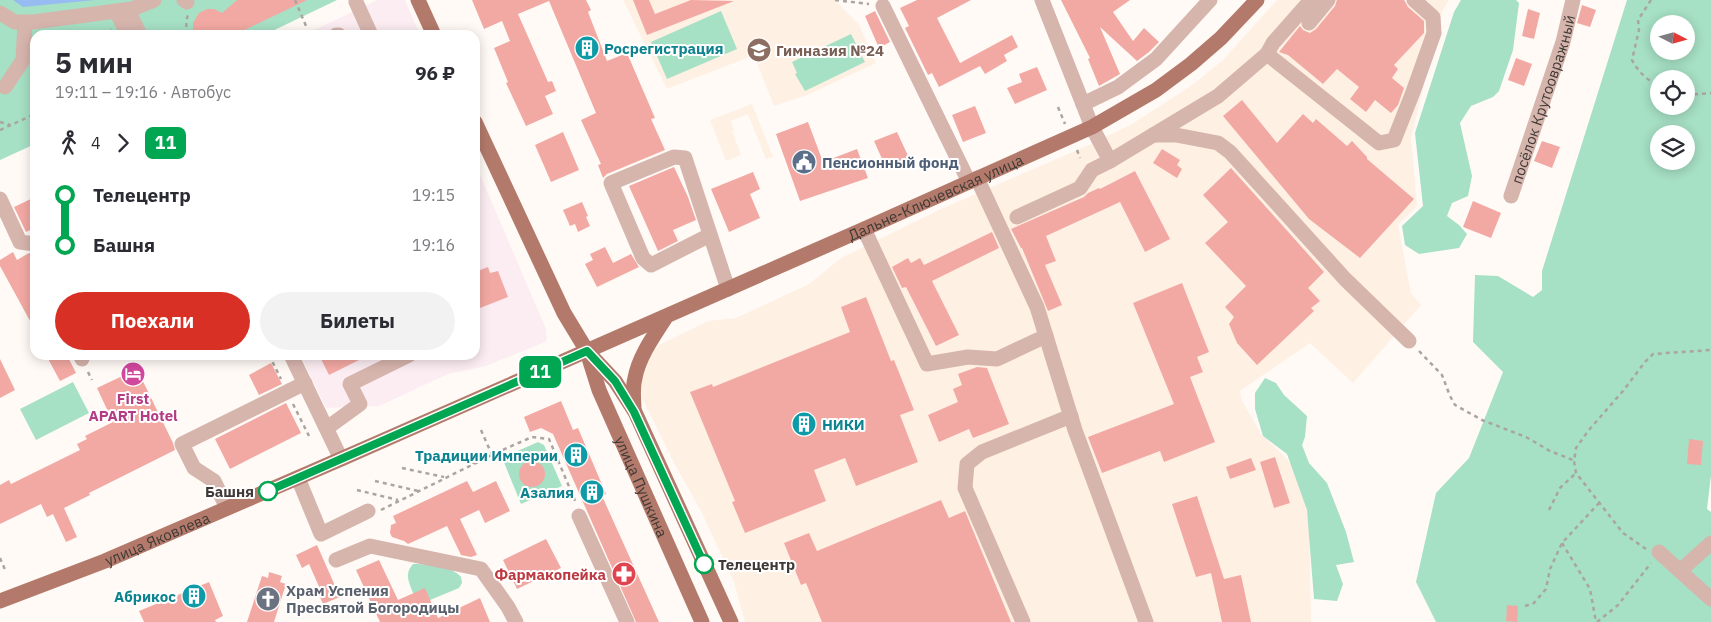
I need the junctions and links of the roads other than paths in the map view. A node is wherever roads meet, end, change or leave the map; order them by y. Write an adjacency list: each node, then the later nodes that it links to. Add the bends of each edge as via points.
1 (154, 0): 13 (street)
2 (418, 0): 19 (main road)
3 (1042, 0): 22 (street)
4 (1210, 0): 22 (street, via 1156,59 1118,86)
5 (1257, 0): 23 (main road, Дальне-Ключевская улица, via 1191,64 1156,90)
6 (1311, 0): 20 (street)
7 (1328, 0): 15 (street)
8 (1414, 0): 20 (street, via 1433,17 1434,33 1394,140 1379,143)
9 (1573, 0): 28 (street, посёлок Крутоовражный, via 1563,42)
10 (356, 2): 18 (street)
11 (883, 6): 27 (street)
12 (0, 13): 14 (street, via 15,22)
13 (123, 15): 14 (street); 16 (street); 17 (street)
14 (25, 22): 21 (street, via 28,61)
15 (1309, 22)
16 (127, 30)
17 (136, 30)
18 (369, 30)
19 (432, 30)
20 (1267, 54): 25 (street, via 1218,96)
21 (5, 87)
22 (1083, 104): 23 (street)
23 (1092, 127): 26 (street); 27 (main road, Дальне-Ключевская улица)
24 (480, 133): 38 (main road, улица Пушкина, via 564,313)
25 (1153, 135): 26 (street); 37 (street, via 1176,135 1218,143 1230,152 1345,279)
26 (1110, 161): 30 (street, via 1092,170 1080,188)
27 (973, 180): 31 (main road, Дальне-Ключевская улица); 36 (street, via 1037,307)
28 (1511, 196)
29 (0, 199): 33 (street, via 20,242)
30 (1017, 218)
31 (864, 229): 34 (main road, Дальне-Ключевская улица); 36 (street, via 927,364 968,357 997,359)
32 (710, 235): 32 (street, via 685,158 674,157 610,184 644,258 651,265); 34 (street)
33 (30, 243)
34 (728, 289): 35 (main road, Дальне-Ключевская улица)
35 (666, 317): 38 (main road, Дальне-Ключевская улица); 42 (main road, via 636,373)
36 (1046, 336): 43 (street)
37 (1409, 341)
38 (587, 351): 42 (main road, улица Пушкина, via 615,381); 45 (main road, улица Яковлева); 58 (main road, улица Пушкина, via 599,390)
39 (294, 360): 41 (street)
40 (399, 360): 44 (street, via 350,384 360,404)
41 (305, 383): 44 (street); 47 (street, via 182,444 194,468 214,481)
42 (634, 412): 59 (main road, улица Пушкина)
43 (1071, 416): 60 (street, via 982,452 967,464 965,488); 61 (street)
44 (327, 428): 45 (street)
45 (341, 459): 46 (main road, улица Яковлева)
46 (298, 478): 47 (main road, улица Яковлева); 48 (street, via 322,534)
47 (227, 508): 55 (main road, улица Яковлева, via 105,561)
48 (368, 511)
49 (579, 516): 57 (street)
50 (1711, 542): 53 (street)
51 (1659, 552): 53 (street)
52 (336, 560): 56 (street, via 370,546 481,570)
53 (1680, 571): 54 (street)
54 (1711, 599)
55 (0, 601)
56 (516, 622)
57 (628, 622)
58 (702, 622)
59 (731, 622)
60 (1024, 622)
61 (1146, 622)

